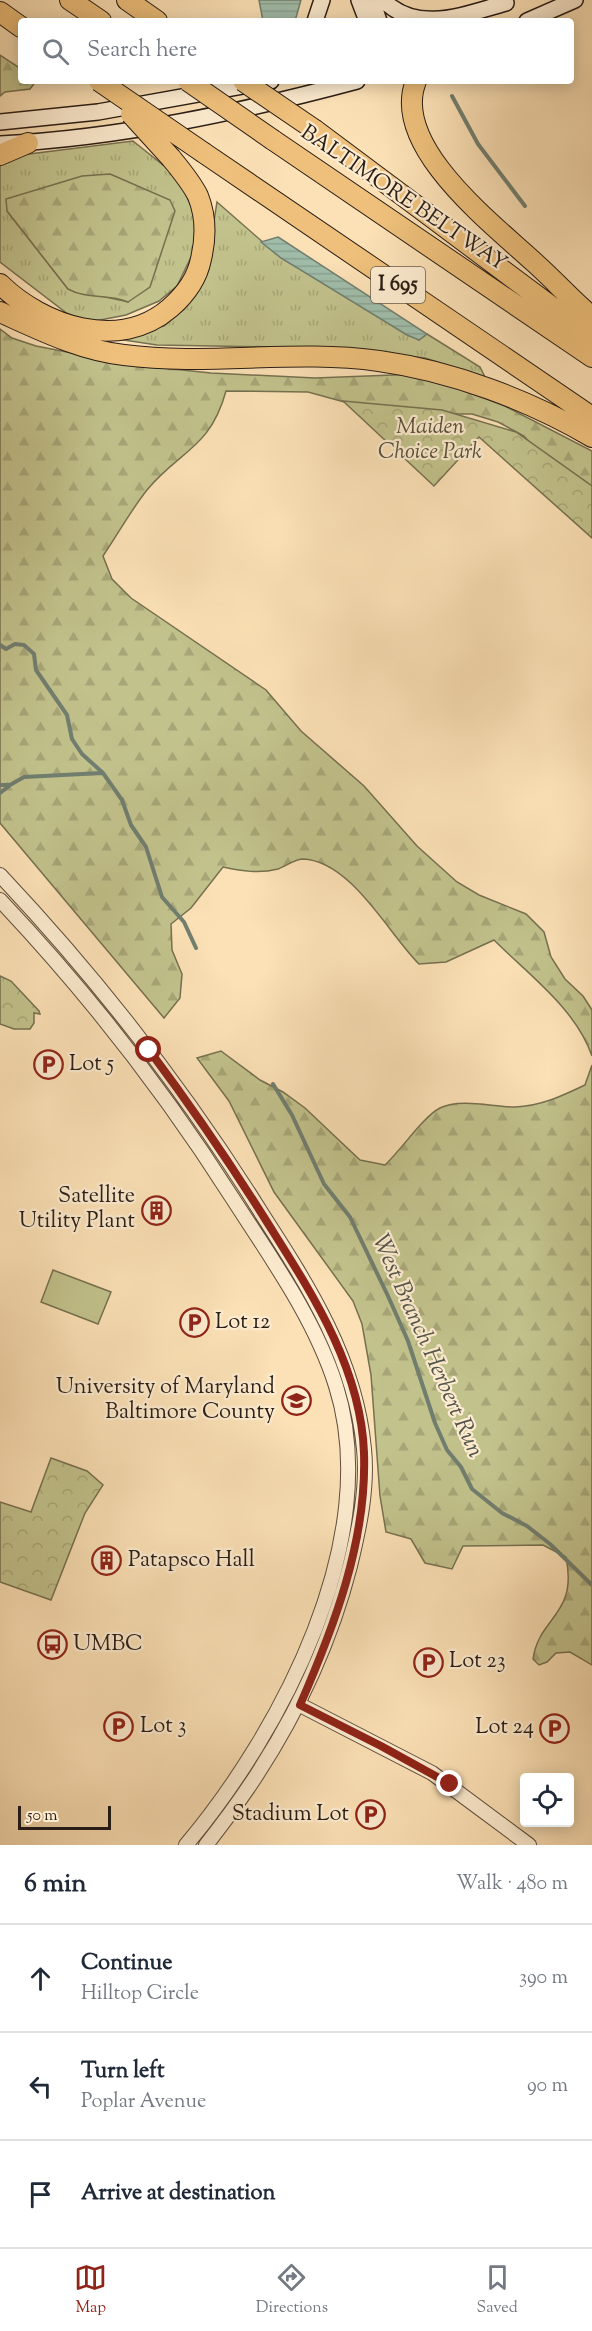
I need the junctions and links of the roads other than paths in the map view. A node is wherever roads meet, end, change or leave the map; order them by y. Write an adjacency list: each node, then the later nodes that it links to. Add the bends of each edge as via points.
1 (70, 0): 10 (highway)
2 (127, 0): 11 (highway)
3 (322, 0): 12 (main road)
4 (359, 0): 13 (main road)
5 (372, 0): 14 (main road)
6 (383, 0): 15 (main road, via 399,13)
7 (575, 0): 18 (main road)
8 (510, 2): 16 (main road); 17 (main road)
9 (0, 12): 19 (highway)
10 (97, 18)
11 (153, 18)
12 (316, 18)
13 (366, 18)
14 (379, 18)
15 (417, 18)
16 (452, 18)
17 (472, 18)
18 (533, 18)
19 (18, 25)
20 (101, 84): 38 (highway, bridge, via 157,139 198,196 204,249 190,286 163,314 145,325 124,330)
21 (102, 84): 41 (highway, I 695, bridge)
22 (192, 84): 40 (highway, BALTIMORE BELTWAY / I 695, bridge)
23 (225, 84): 28 (main road)
24 (247, 84): 39 (highway, bridge)
25 (255, 84): 28 (main road)
26 (346, 84): 30 (main road, via 184,121)
27 (415, 84): 37 (highway, via 411,100 414,124 444,175)
28 (172, 100): 29 (main road)
29 (0, 122)
30 (28, 143): 31 (main road); 32 (highway)
31 (0, 144)
32 (0, 155)
33 (0, 272): 38 (highway)
34 (0, 284): 38 (highway)
35 (0, 304): 38 (highway)
36 (0, 312): 38 (highway)
37 (592, 317)
38 (45, 324): 42 (highway, via 93,349 145,357 328,358 409,366 536,408)
39 (592, 337)
40 (592, 357)
41 (592, 417)
42 (592, 437)
43 (0, 875): 45 (street, via 132,1028 227,1158 323,1316 352,1381 364,1452 357,1537 327,1642)
44 (0, 900): 46 (street, via 119,1037 213,1168 310,1325 337,1387 344,1419 348,1454 342,1536 308,1647 285,1699 248,1761)
45 (300, 1705): 47 (street, via 262,1770); 48 (street, via 432,1773)
46 (186, 1845)
47 (206, 1845)
48 (529, 1845)

